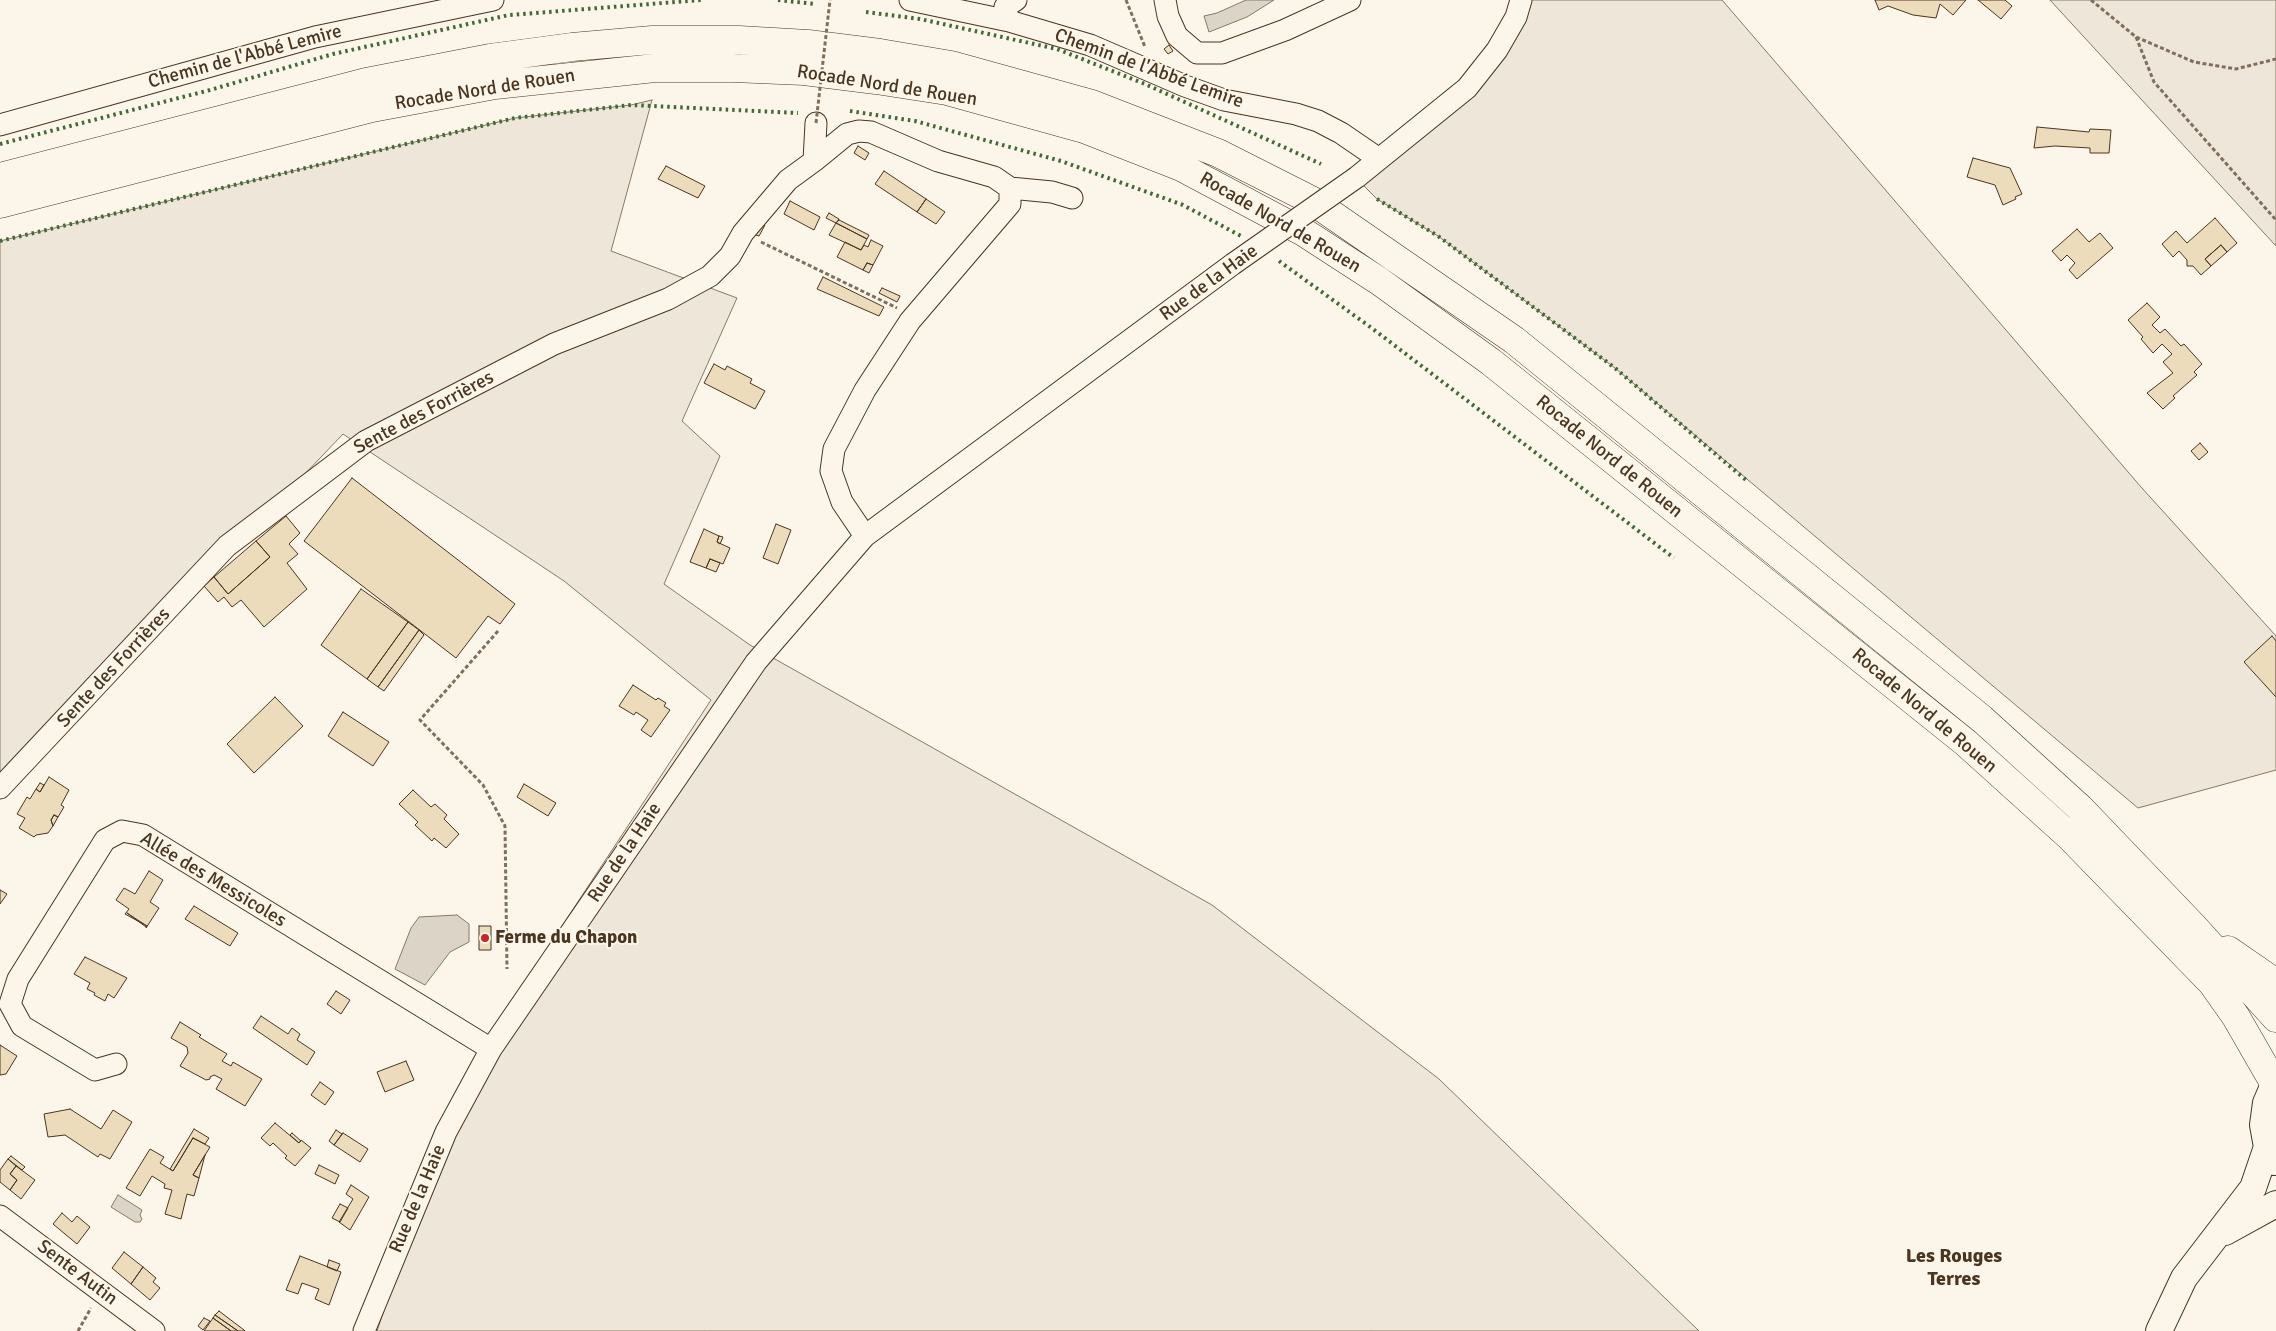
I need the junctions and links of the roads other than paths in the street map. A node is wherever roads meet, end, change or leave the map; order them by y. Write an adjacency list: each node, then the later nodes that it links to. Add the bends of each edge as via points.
1 (494, 0): 9 (street, Chemin de l'Abbé Lemire, via 315,36)
2 (910, 0): 7 (street, Chemin de l'Abbé Lemire)
3 (1016, 0): 7 (street, via 1006,7)
4 (1165, 0): 5 (street, via 1177,36 1197,53 1222,53 1285,30)
5 (1350, 0)
6 (1521, 0): 10 (street, Rue de la Haie, via 1516,17 1497,50 1467,88)
7 (1009, 21): 10 (street, Chemin de l'Abbé Lemire, via 1090,45 1224,100 1318,121)
8 (816, 123): 11 (street)
9 (0, 125)
10 (1379, 159): 16 (street, Rue de la Haie, bridge)
11 (814, 160): 13 (street, via 847,134 871,132 938,161 994,177); 17 (street, Sente des Forrières, via 788,180 743,233 730,256 710,276 660,302 554,344 366,441 227,546)
12 (0, 177): 18 (highway, Rocade Nord de Rouen, via 366,82 490,58 652,40 739,40 880,53 951,65 1092,104 1218,153 1312,200 1514,340 1982,719 2080,808)
13 (1010, 188): 14 (street, via 1052,192); 16 (street, via 1010,204 910,321 865,390 834,449 831,471 842,502)
14 (1072, 198)
15 (0, 204): 23 (highway, Rocade Nord de Rouen, via 372,108 495,85 655,68 786,70 876,80 947,91 1093,133 1181,167 1305,233 1379,280 1492,362 1958,737 2068,836 2212,983)
16 (865, 536): 21 (street, Rue de la Haie, via 756,662)
17 (0, 788)
18 (2193, 926): 19 (highway); 20 (highway, Rocade Nord de Rouen)
19 (2276, 983)
20 (2276, 1018)
21 (492, 1049): 22 (street, Allée des Messicoles, via 143,835 122,831 105,840 18,979 10,1004 22,1026 95,1070); 29 (street, Rue de la Haie, via 446,1132)
22 (116, 1064)
23 (2275, 1081): 24 (main road, via 2266,1103 2263,1125)
24 (2272, 1156): 27 (main road, via 2254,1188)
25 (2276, 1204): 27 (main road)
26 (0, 1216): 28 (street, Sente Autin)
27 (2216, 1237): 30 (main road, via 2184,1278)
28 (154, 1331)
29 (364, 1331)
30 (2158, 1331)

